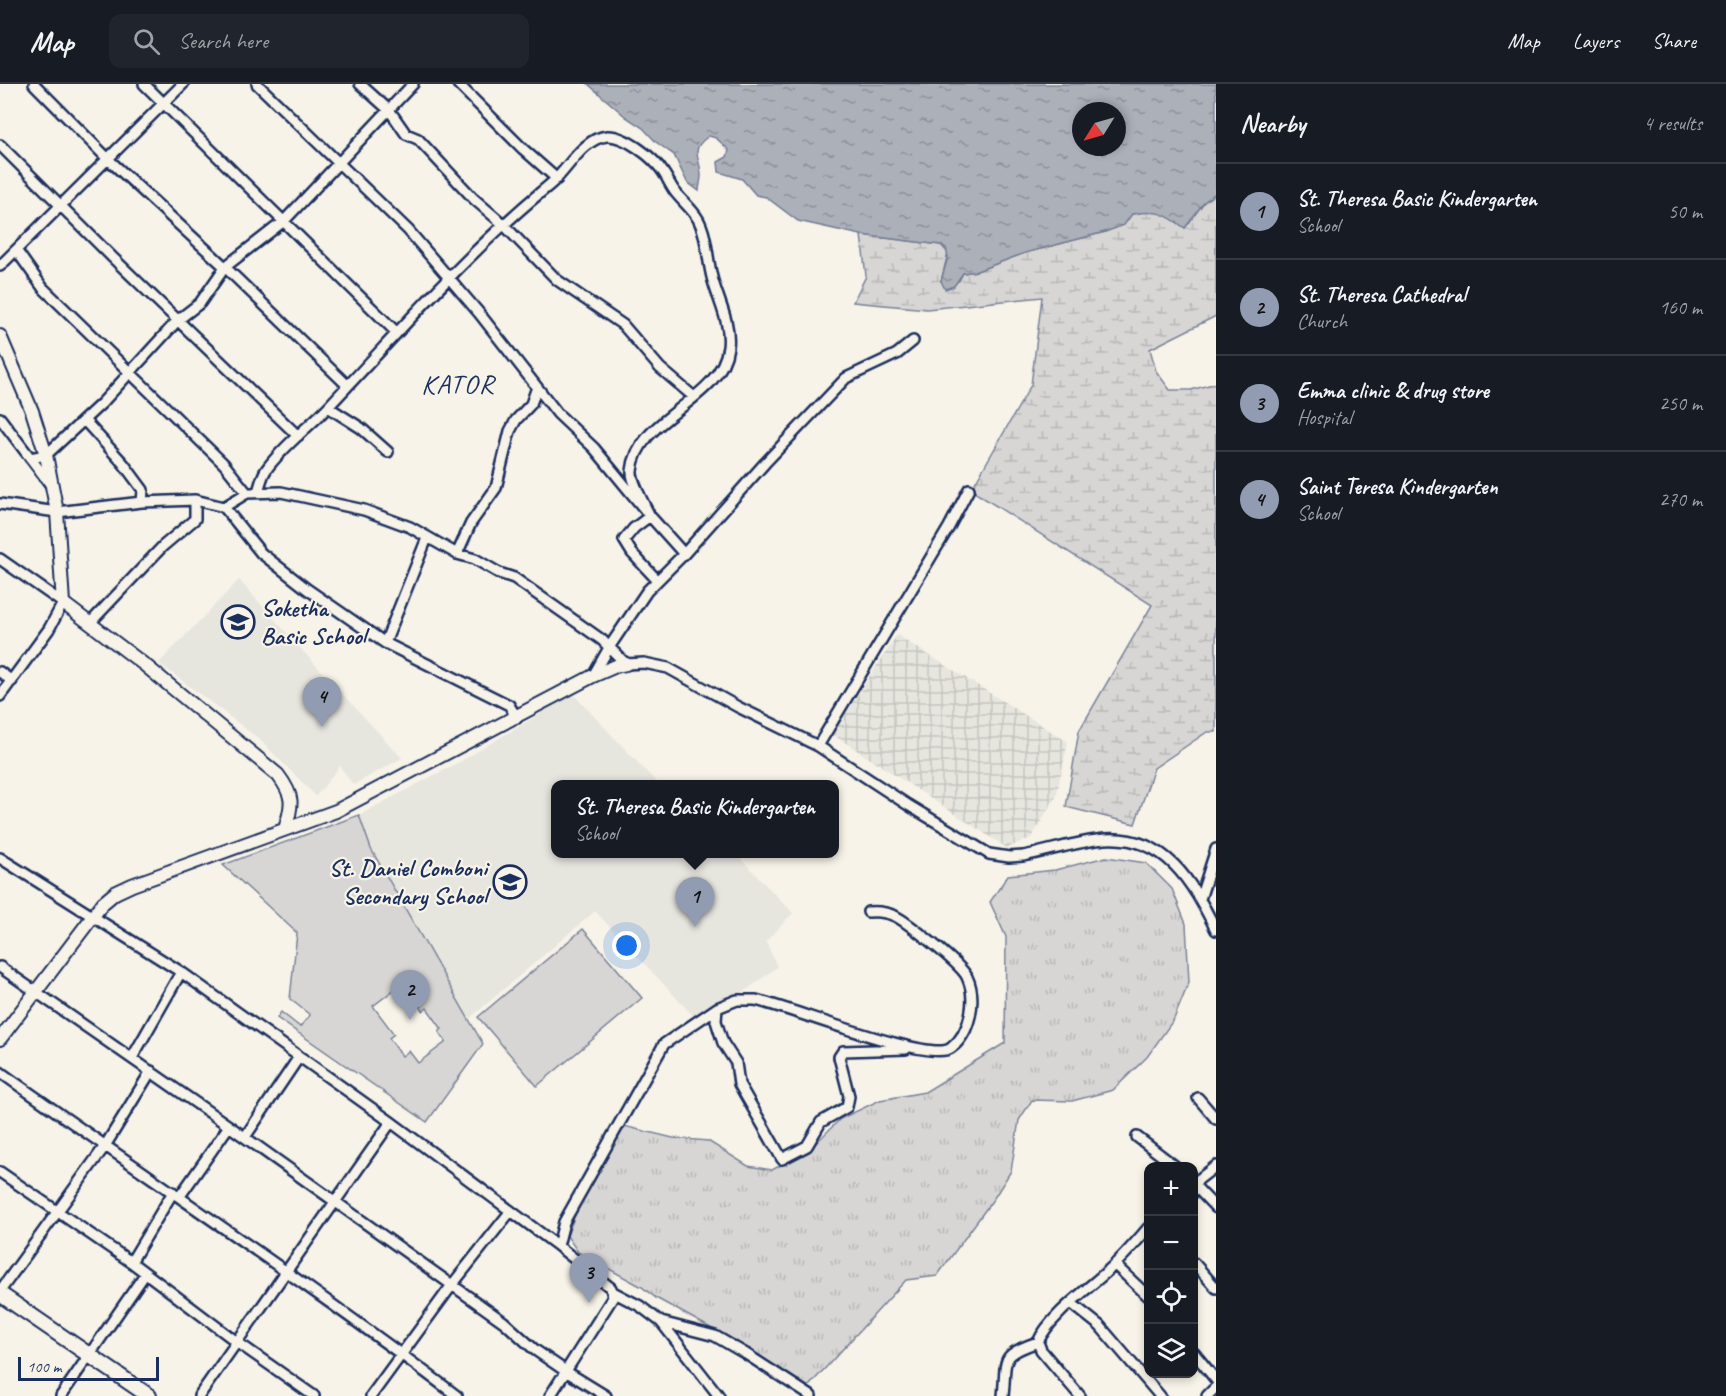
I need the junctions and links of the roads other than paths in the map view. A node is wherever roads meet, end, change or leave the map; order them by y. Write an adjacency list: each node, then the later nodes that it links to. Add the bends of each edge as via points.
1 (34, 84): 11 (street)
2 (144, 84): 8 (street)
3 (183, 84): 8 (street)
4 (257, 84): 12 (street)
5 (360, 84): 9 (street)
6 (413, 84): 9 (street)
7 (458, 84): 13 (street)
8 (164, 104): 11 (street); 15 (street)
9 (390, 111): 12 (street); 16 (street, via 406,134 418,139)
10 (0, 145): 14 (street)
11 (108, 159): 14 (street); 19 (street)
12 (339, 162): 15 (street); 20 (street, via 408,230)
13 (557, 178): 16 (street); 28 (street, via 594,140 616,138 656,164 696,217 724,312 729,346 718,373)
14 (60, 206): 17 (street); 21 (street)
15 (284, 221): 19 (street); 22 (street)
16 (503, 224): 20 (street); 28 (street, via 557,280 623,325 660,368)
17 (16, 250): 18 (street); 25 (street, via 43,288)
18 (0, 266)
19 (225, 267): 21 (street, via 200,303); 26 (street)
20 (449, 279): 22 (street); 27 (street)
21 (178, 320): 25 (street); 32 (street)
22 (396, 332): 26 (street)
23 (0, 336): 34 (street)
24 (913, 341): 48 (street, via 897,354 846,378)
25 (130, 374): 31 (street); 39 (street, via 224,464)
26 (346, 385): 29 (street)
27 (537, 387): 45 (street); 47 (street, via 531,404 510,430 496,488 471,523)
28 (694, 397): 45 (street, via 645,441 635,462 632,473)
29 (328, 407): 32 (street); 33 (street)
30 (0, 418): 35 (street)
31 (84, 420): 34 (street); 41 (street, via 143,490)
32 (298, 436): 38 (street, via 267,469)
33 (388, 452)
34 (46, 455): 35 (street); 36 (street)
35 (30, 458): 36 (street)
36 (50, 484): 44 (street)
37 (969, 489): 61 (street)
38 (258, 492): 39 (street); 46 (street, via 281,492 364,510 410,527)
39 (247, 494): 43 (street)
40 (195, 500): 41 (street); 43 (street); 52 (street, via 195,519 162,546)
41 (142, 502): 44 (street)
42 (0, 504): 44 (street)
43 (224, 507): 53 (street, via 261,553)
44 (57, 512): 51 (street)
45 (650, 516): 48 (street); 50 (street, via 624,540)
46 (427, 538): 47 (street); 53 (street)
47 (457, 554): 54 (street, via 514,578)
48 (684, 554): 50 (street)
49 (0, 558): 51 (street)
50 (657, 580): 54 (street)
51 (63, 603): 52 (street); 58 (street)
52 (90, 622): 62 (street, via 278,775 289,790 292,807)
53 (385, 643): 60 (street, via 509,705)
54 (610, 646): 55 (street); 57 (street)
55 (626, 664): 57 (street); 61 (street, via 668,668)
56 (0, 672): 58 (street)
57 (593, 676): 60 (street)
58 (12, 681): 59 (street)
59 (0, 696)
60 (517, 718): 62 (street, via 336,811)
61 (818, 746): 65 (street, via 989,855 1023,856 1104,839 1126,840 1161,852)
62 (285, 829): 67 (street, via 132,885 109,898)
63 (1216, 849): 65 (street)
64 (1, 860): 67 (street)
65 (1199, 898): 68 (street)
66 (868, 912): 74 (street, via 896,916 957,963 967,977 973,999 960,1038 944,1051)
67 (92, 917): 70 (street); 71 (street)
68 (1216, 930)
69 (0, 967): 71 (street)
70 (181, 972): 75 (street); 76 (street)
71 (35, 991): 73 (street); 76 (street)
72 (717, 1008): 74 (street, via 737,1000 763,1001); 74 (street, via 716,1021 723,1043 736,1063 739,1084 782,1159 807,1146 821,1122 847,1107 849,1096 839,1057 843,1051); 97 (street, via 663,1044 564,1222)
73 (0, 1040)
74 (923, 1049)
75 (299, 1057): 81 (street); 83 (street)
76 (132, 1058): 77 (street)
77 (151, 1071): 82 (street); 85 (street)
78 (0, 1072): 85 (street)
79 (1198, 1098): 80 (street)
80 (1216, 1119)
81 (391, 1122): 92 (street); 95 (street)
82 (229, 1126): 83 (street); 91 (street)
83 (245, 1137): 92 (street)
84 (1137, 1137): 86 (street)
85 (105, 1146): 91 (street); 94 (street)
86 (1170, 1162)
87 (1216, 1166): 89 (street)
88 (0, 1172): 94 (street)
89 (1198, 1181)
90 (1198, 1188): 93 (street)
91 (177, 1194): 98 (street); 101 (street)
92 (334, 1202): 101 (street); 103 (street)
93 (1216, 1208)
94 (57, 1212): 98 (street); 107 (street)
95 (510, 1212): 97 (street); 103 (street)
96 (1144, 1233): 99 (street)
97 (558, 1246): 106 (street)
98 (131, 1262): 102 (street)
99 (1115, 1265): 105 (street); 108 (street)
100 (1198, 1268): 104 (street)
101 (287, 1272): 110 (street); 113 (street)
102 (146, 1274): 110 (street); 112 (street)
103 (452, 1285): 113 (street); 115 (street)
104 (1216, 1288)
105 (1144, 1291)
106 (613, 1292): 109 (street); 115 (street)
107 (0, 1293): 112 (main road)
108 (1071, 1303): 111 (street); 130 (street, via 1100,1326)
109 (661, 1322): 126 (street); 127 (street, via 715,1336)
110 (237, 1342): 120 (street); 121 (street)
111 (1038, 1342): 128 (street, via 1008,1356); 129 (street)
112 (89, 1353): 118 (street); 119 (main road)
113 (401, 1354): 122 (street); 123 (street)
114 (1198, 1358): 116 (street)
115 (567, 1372): 124 (street); 125 (street)
116 (1216, 1380)
117 (1216, 1387): 131 (street)
118 (61, 1396)
119 (149, 1396)
120 (198, 1396)
121 (314, 1396)
122 (371, 1396)
123 (457, 1396)
124 (550, 1396)
125 (606, 1396)
126 (719, 1396)
127 (811, 1396)
128 (1003, 1396)
129 (1080, 1396)
130 (1160, 1396)
131 (1206, 1396)

